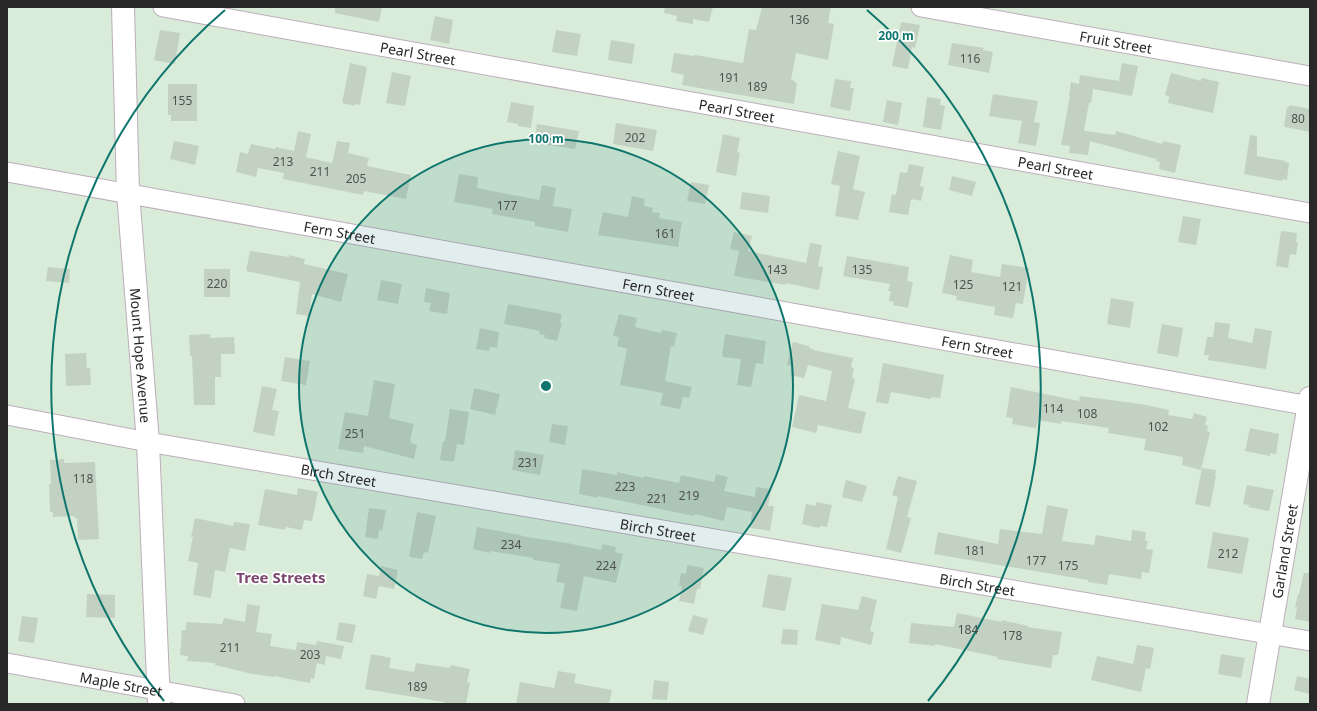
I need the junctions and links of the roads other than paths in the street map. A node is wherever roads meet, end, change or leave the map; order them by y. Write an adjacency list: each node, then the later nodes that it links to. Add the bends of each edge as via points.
1 (123, 7): 6 (street, Mount Hope Avenue)
2 (163, 7): 7 (street, Pearl Street)
3 (921, 7): 4 (street, Fruit Street)
4 (1310, 76)
5 (7, 172): 6 (street, Fern Street)
6 (128, 194): 8 (street, Fern Street); 10 (street, Mount Hope Avenue)
7 (1310, 213)
8 (1310, 403): 11 (street, Garland Street)
9 (7, 415): 10 (street, Birch Street)
10 (148, 442): 11 (street, Birch Street); 14 (street, Mount Hope Avenue)
11 (1270, 633): 12 (street, Birch Street); 16 (street, Garland Street)
12 (1310, 641)
13 (7, 663): 14 (street, Maple Street)
14 (159, 697): 15 (street, Maple Street)
15 (235, 704)
16 (1258, 704)

